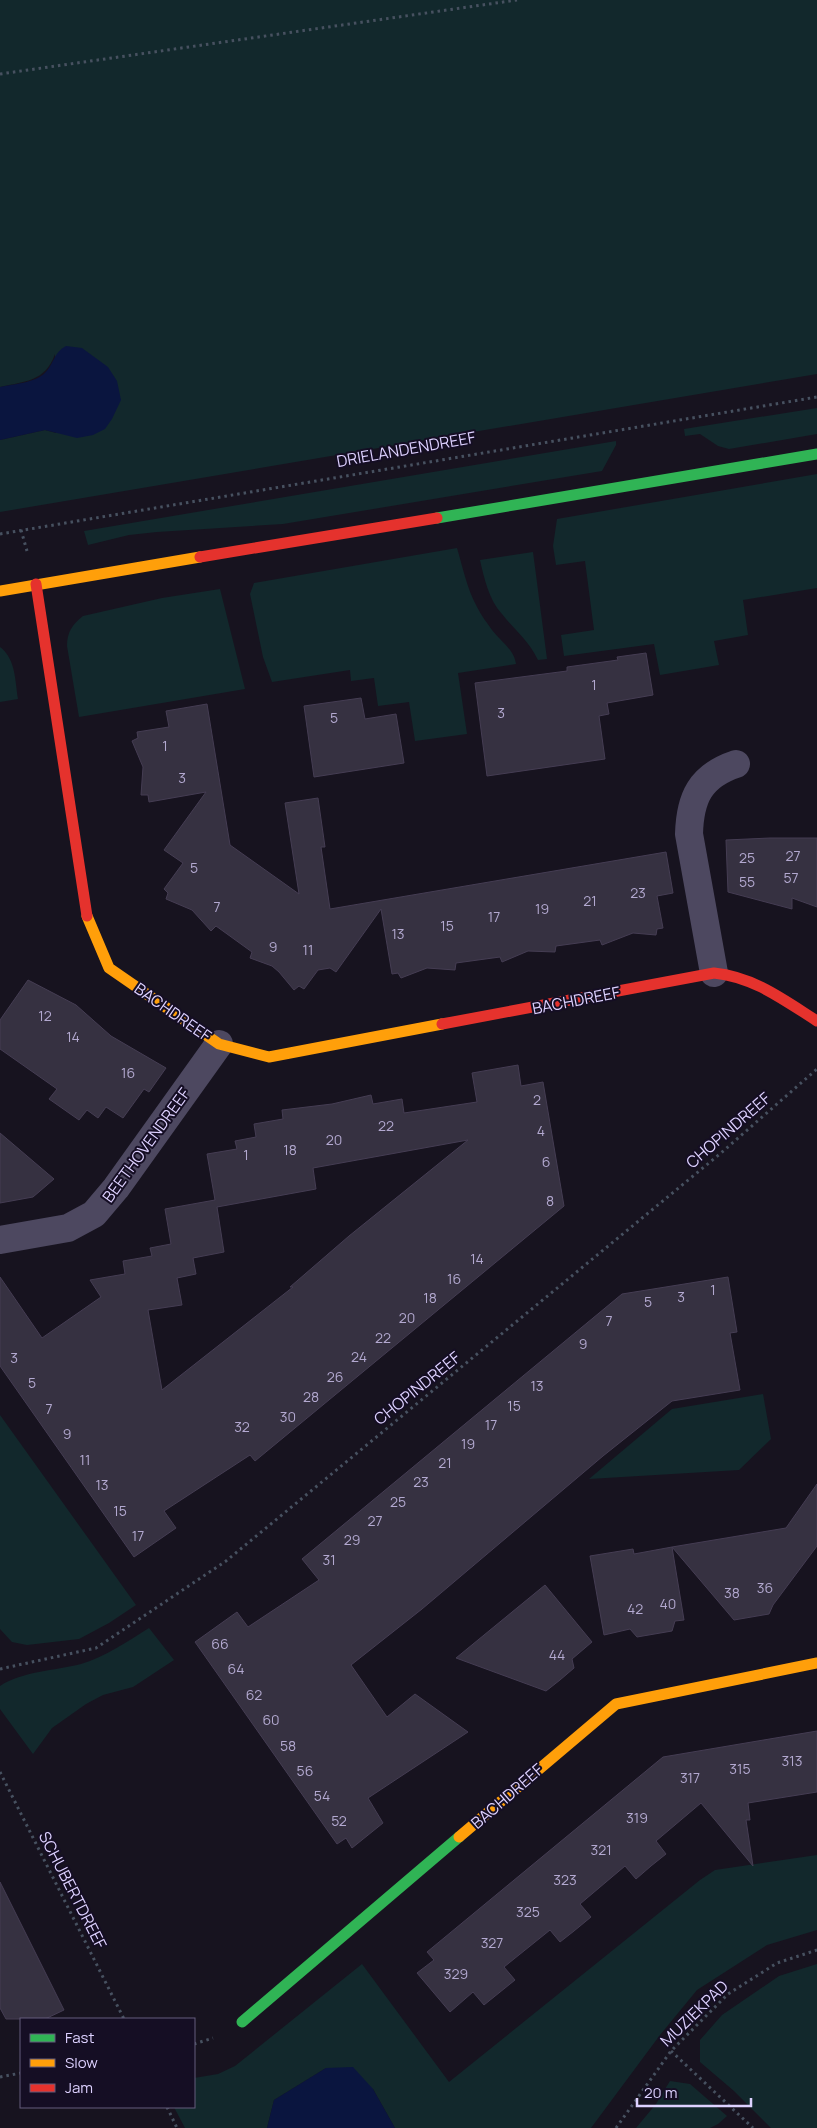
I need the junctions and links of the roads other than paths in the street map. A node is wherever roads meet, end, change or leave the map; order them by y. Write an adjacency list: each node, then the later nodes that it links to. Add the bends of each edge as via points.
1 (817, 454): 2 (street)
2 (36, 584): 3 (street); 7 (street, BACHDREEF, via 88,920 109,968)
3 (0, 591)
4 (736, 764): 5 (street, via 710,776 696,794 690,815 689,834)
5 (714, 973): 6 (street, BACHDREEF, via 728,973 752,980); 7 (street, BACHDREEF, via 269,1057)
6 (817, 1021)
7 (219, 1044): 8 (street, BEETHOVENDREEF, via 94,1214 68,1228)
8 (0, 1240)
9 (817, 1663): 10 (street, BACHDREEF, via 616,1704)
10 (242, 2022)

